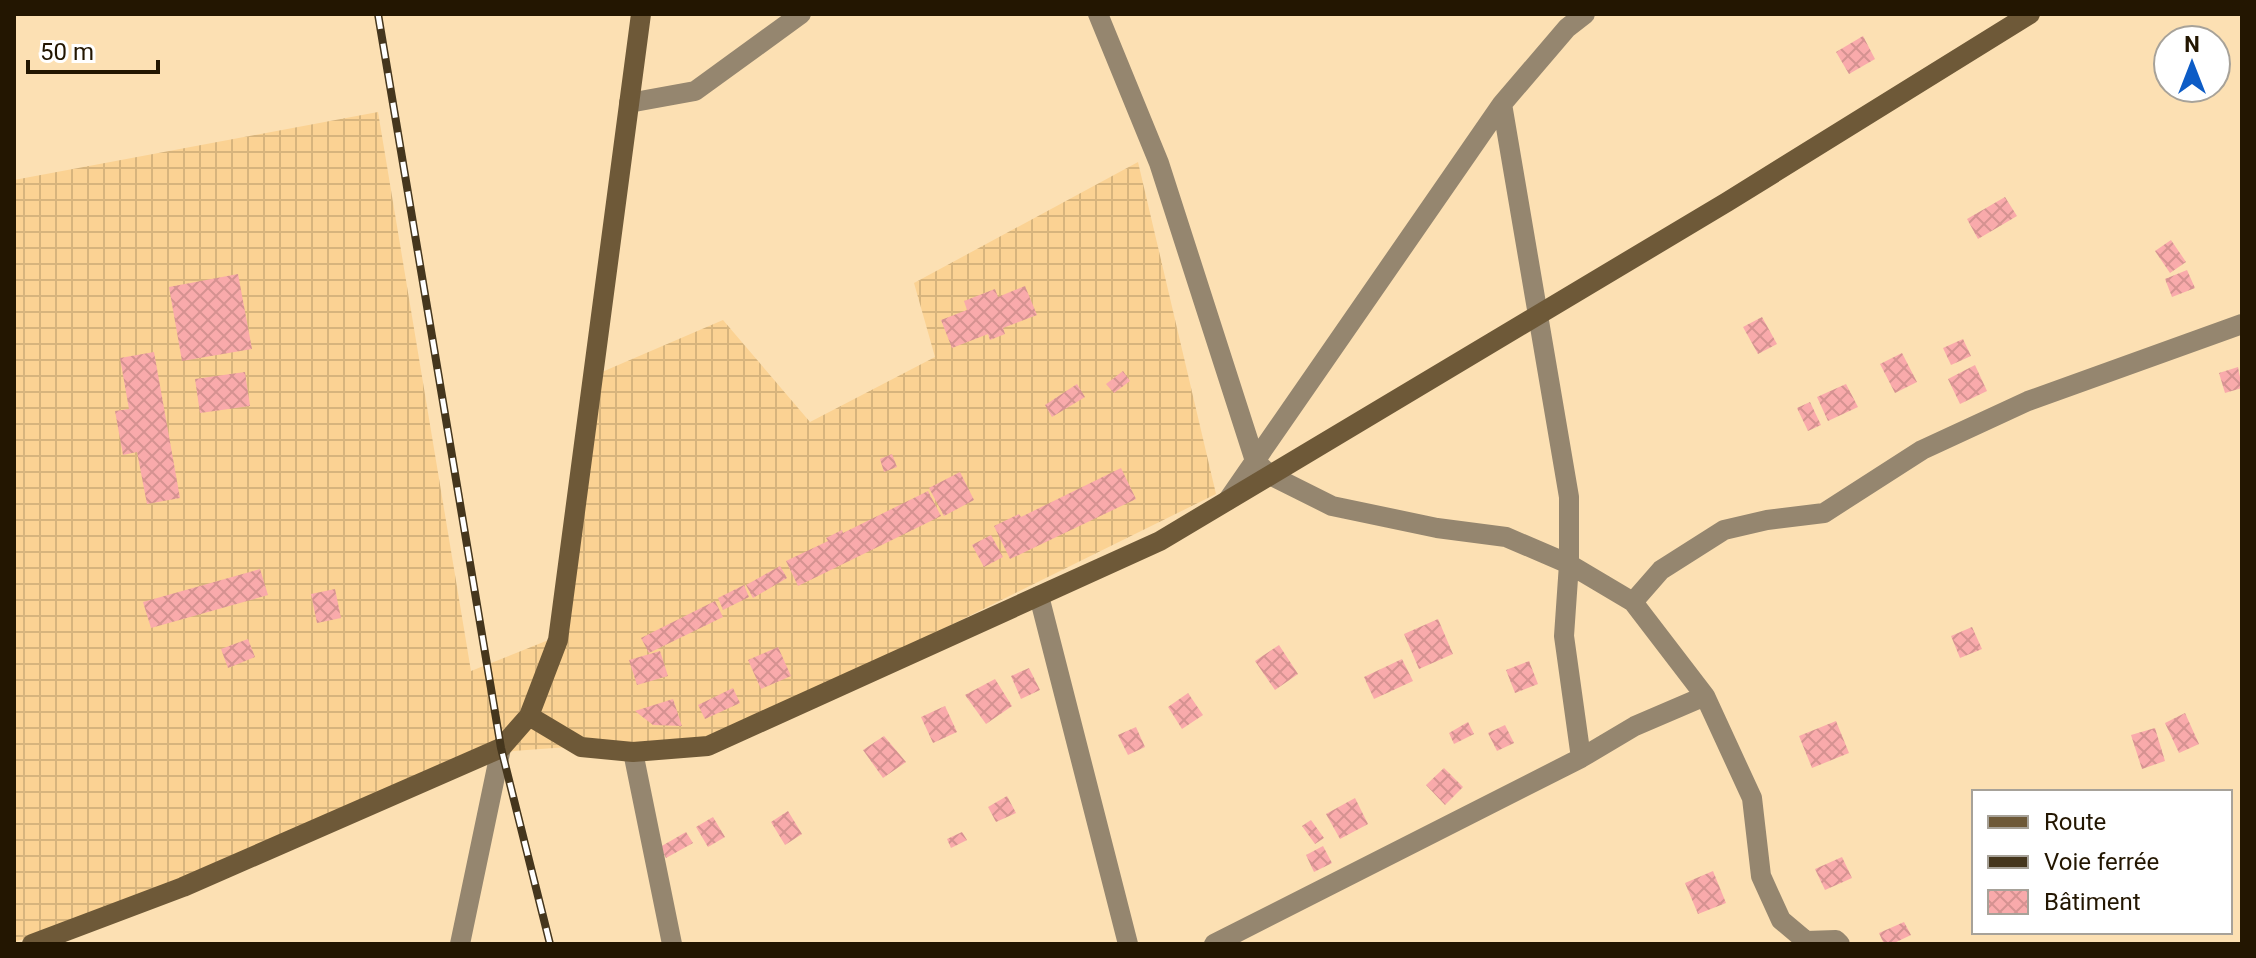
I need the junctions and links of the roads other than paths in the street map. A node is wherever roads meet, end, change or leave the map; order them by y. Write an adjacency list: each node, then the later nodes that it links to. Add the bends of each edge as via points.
1 (641, 14): 6 (main road)
2 (801, 14): 6 (street, via 695,91)
3 (1098, 14): 10 (street, via 1159,163)
4 (1585, 14): 7 (street)
5 (2030, 14): 8 (main road)
6 (629, 103): 15 (main road, via 558,640)
7 (1502, 104): 8 (street); 10 (street)
8 (1538, 315): 10 (main road); 11 (street, via 1569,497)
9 (2242, 324): 13 (street, via 2028,401 1922,450 1824,513 1724,530 1661,570)
10 (1263, 468): 11 (street, via 1332,506 1506,537); 12 (main road, via 1228,500 1160,541)
11 (1569, 564): 13 (street); 18 (street, via 1564,636)
12 (1039, 596): 17 (main road, via 708,746); 22 (street)
13 (1633, 602): 14 (street)
14 (1705, 696): 18 (street, via 1635,726); 24 (street, via 1752,798 1761,876 1781,920 1806,941)
15 (529, 716): 16 (main road); 17 (main road, via 581,747)
16 (501, 748): 19 (main road, via 183,887); 20 (street)
17 (633, 752): 21 (street)
18 (1581, 758): 23 (street)
19 (32, 944)
20 (460, 944)
21 (672, 944)
22 (1128, 944)
23 (1214, 944)
24 (1840, 944)

